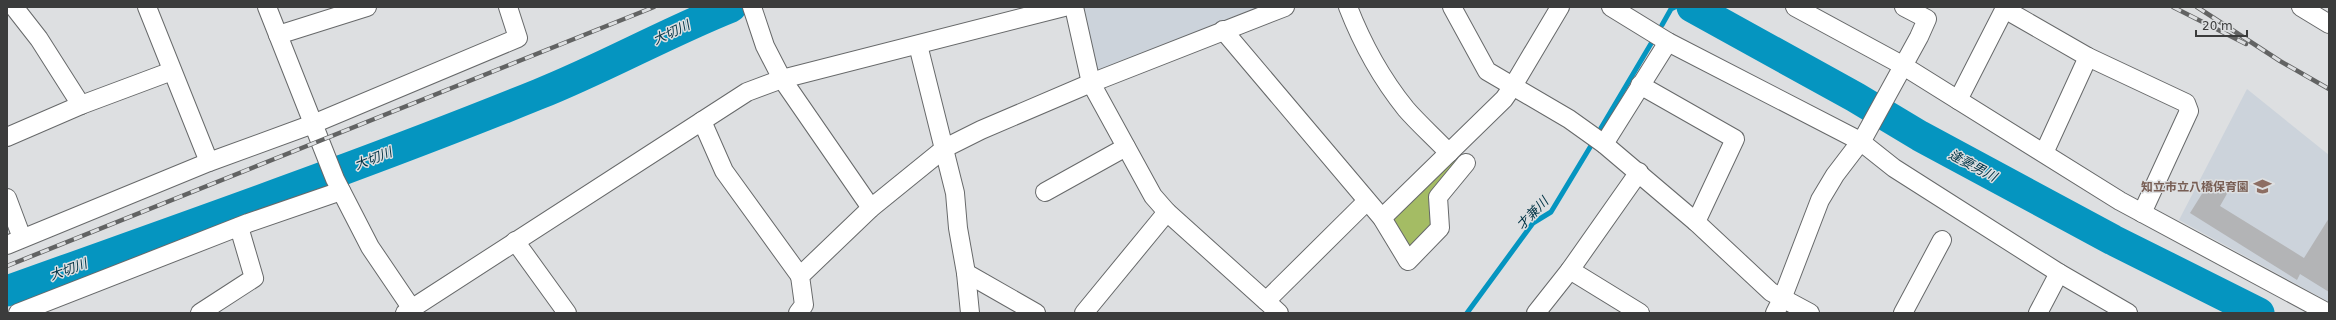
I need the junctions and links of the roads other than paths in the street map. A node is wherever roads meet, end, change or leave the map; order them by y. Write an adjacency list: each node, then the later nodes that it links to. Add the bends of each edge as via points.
1 (14, 7): 31 (street, via 39,39)
2 (147, 7): 25 (street)
3 (267, 7): 20 (street)
4 (367, 7): 20 (street)
5 (508, 7): 33 (street, via 518,38)
6 (1064, 7): 22 (street)
7 (1074, 7): 27 (street)
8 (1285, 7): 19 (street)
9 (1348, 7): 39 (street, via 1369,54 1386,81 1406,108)
10 (1452, 7): 29 (street, via 1487,71)
11 (1560, 7): 29 (street)
12 (1611, 7): 21 (street)
13 (1795, 7): 24 (street)
14 (1904, 7): 17 (street)
15 (2301, 7): 18 (street)
16 (753, 11): 26 (street, via 765,46)
17 (1930, 13): 24 (street)
18 (2329, 24)
19 (1223, 30): 27 (street); 47 (street)
20 (278, 35): 33 (street)
21 (1668, 42): 28 (street); 35 (street)
22 (918, 45): 26 (street); 38 (street)
23 (2088, 57): 30 (street, via 2008,11 2003,12); 40 (street); 50 (street, via 2186,103 2189,107)
24 (1900, 70): 30 (street); 35 (street)
25 (172, 71): 31 (street); 41 (street)
26 (782, 79): 32 (street, via 747,92); 48 (street)
27 (1091, 84): 37 (street); 38 (street)
28 (1640, 85): 36 (street); 52 (street, via 1735,139)
29 (1513, 86): 36 (street, via 1569,119); 39 (street, via 1504,99)
30 (1958, 100): 40 (street)
31 (81, 105): 34 (street)
32 (702, 122): 56 (street); 60 (street, via 724,171)
33 (313, 124): 41 (street); 44 (street)
34 (7, 137)
35 (1862, 139): 59 (street, via 1894,168); 63 (street, via 1820,200)
36 (1604, 144): 43 (street)
37 (1126, 147): 45 (street); 49 (street, via 1153,196)
38 (944, 148): 48 (street); 58 (street, via 955,193)
39 (1449, 153): 51 (street)
40 (2044, 154): 50 (street)
41 (209, 162): 55 (street)
42 (1466, 163): 51 (street, via 1438,197 1440,228 1408,261)
43 (1639, 172): 52 (street); 57 (street)
44 (338, 185): 53 (street); 64 (street, via 370,247)
45 (1045, 192)
46 (7, 198): 55 (street)
47 (1367, 201): 51 (street); 61 (street)
48 (871, 208): 60 (street)
49 (1167, 212): 61 (street); 71 (street)
50 (2142, 212): 79 (street)
51 (1382, 218)
52 (1696, 222): 63 (street, via 1771,292)
53 (238, 227): 65 (street); 66 (street, via 254,278)
54 (1942, 240): 76 (street)
55 (14, 241)
56 (515, 241): 62 (street); 67 (street)
57 (1570, 270): 73 (street); 74 (street)
58 (966, 273): 69 (street); 70 (street)
59 (2059, 273): 77 (street); 78 (street)
60 (800, 276): 68 (street, via 804,305)
61 (1266, 301): 72 (street)
62 (432, 306): 64 (street)
63 (1778, 306): 75 (street)
64 (408, 311)
65 (18, 313)
66 (200, 313)
67 (567, 313)
68 (798, 313)
69 (970, 313)
70 (1036, 313)
71 (1084, 313)
72 (1279, 313)
73 (1536, 313)
74 (1640, 313)
75 (1810, 313)
76 (1903, 313)
77 (2038, 313)
78 (2128, 313)
79 (2328, 313)

